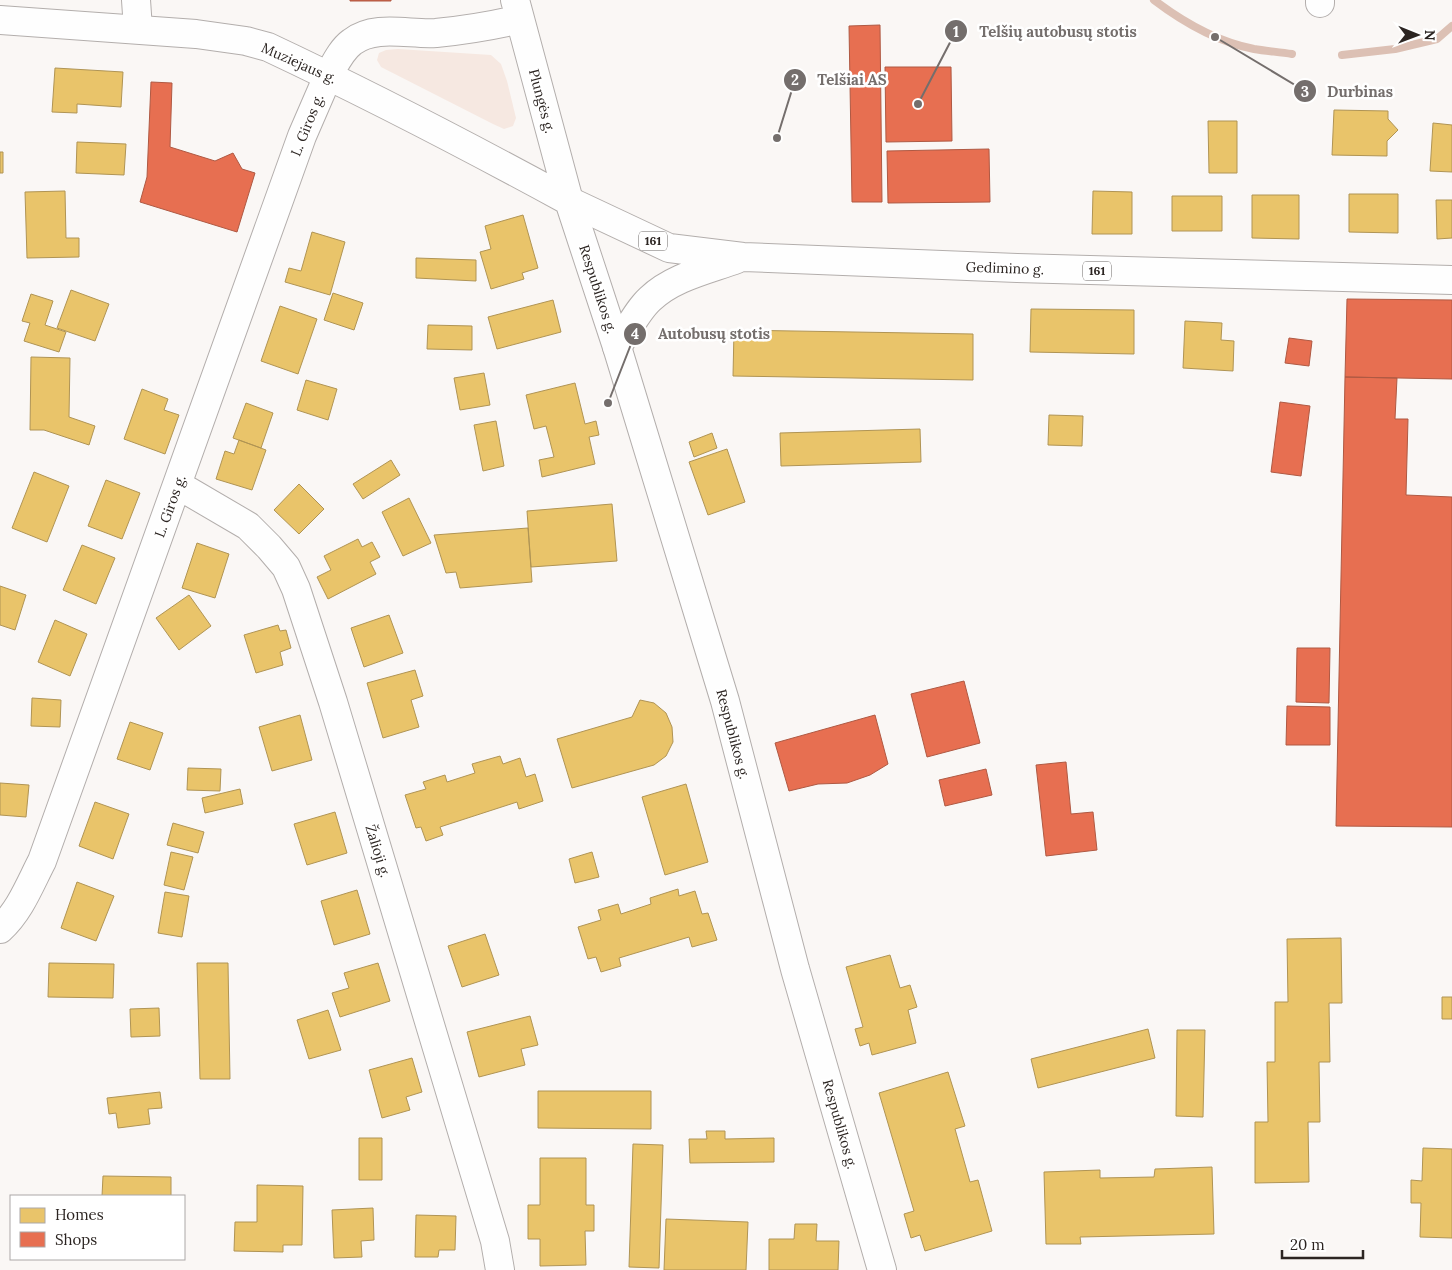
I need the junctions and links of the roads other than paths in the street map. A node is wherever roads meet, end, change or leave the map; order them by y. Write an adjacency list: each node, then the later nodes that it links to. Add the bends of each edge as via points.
1 (136, 0): 4 (main road)
2 (517, 10): 5 (main road, L. Giros g., via 481,28 366,35 353,41 342,52); 6 (main road, Plungės g.)
3 (0, 20): 4 (main road, Muziejaus g.)
4 (138, 29): 5 (main road, Muziejaus g., via 246,41 268,47)
5 (328, 76): 6 (main road, Muziejaus g., via 479,152); 10 (main road, L. Giros g., via 302,136)
6 (569, 202): 7 (main road, Gedimino g. / 161, via 669,248); 9 (main road, Respublikos g.)
7 (743, 257): 8 (main road, Gedimino g. / 161); 9 (main road, via 678,279 650,299)
8 (1452, 280)
9 (617, 347): 13 (main road, Respublikos g., via 725,701 795,969)
10 (178, 485): 11 (main road, L. Giros g., via 42,861 22,901); 12 (main road, Žalioji g., via 248,526 286,567 296,589 336,711 495,1241)
11 (0, 930)
12 (500, 1270)
13 (882, 1270)

